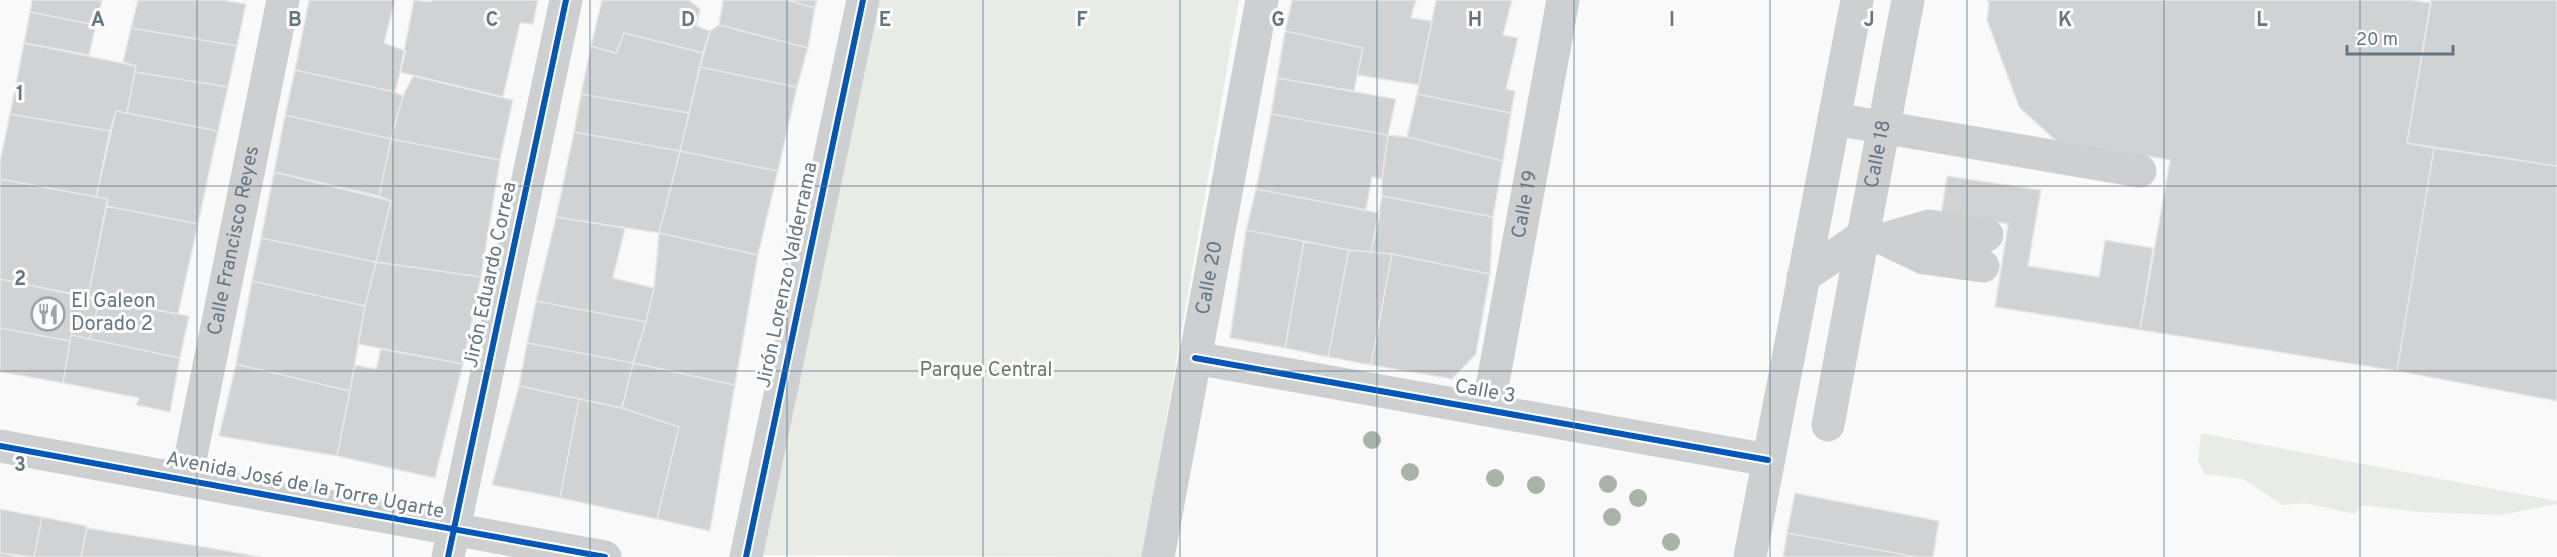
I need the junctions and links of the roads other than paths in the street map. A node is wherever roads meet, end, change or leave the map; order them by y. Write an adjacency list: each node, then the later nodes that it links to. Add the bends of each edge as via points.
1 (283, 0): 19 (street, Calle Francisco Reyes)
2 (566, 0): 20 (street, Jirón Eduardo Correa)
3 (863, 0): 22 (street, Jirón Lorenzo Valderrama)
4 (1262, 0): 14 (street, Calle 20)
5 (1563, 0): 15 (street, Calle 19)
6 (1857, 0): 8 (street)
7 (1908, 0): 9 (street, Calle 18)
8 (1834, 119): 9 (street); 13 (street)
9 (1883, 127): 10 (street); 11 (street, Calle 18)
10 (2140, 171)
11 (1874, 238): 12 (street, via 1929,226); 13 (street); 16 (street, Calle 18)
12 (1985, 250)
13 (1803, 277): 18 (street)
14 (1195, 358): 15 (street, Calle 3); 23 (street, Calle 20)
15 (1488, 409): 18 (street, Calle 3)
16 (1828, 425)
17 (0, 446): 19 (street, Avenida José de la Torre Ugarte)
18 (1768, 460): 24 (street)
19 (186, 480): 20 (street, Avenida José de la Torre Ugarte)
20 (451, 544): 21 (street, Avenida José de la Torre Ugarte)
21 (605, 557)
22 (746, 557)
23 (1158, 557)
24 (1750, 557)

